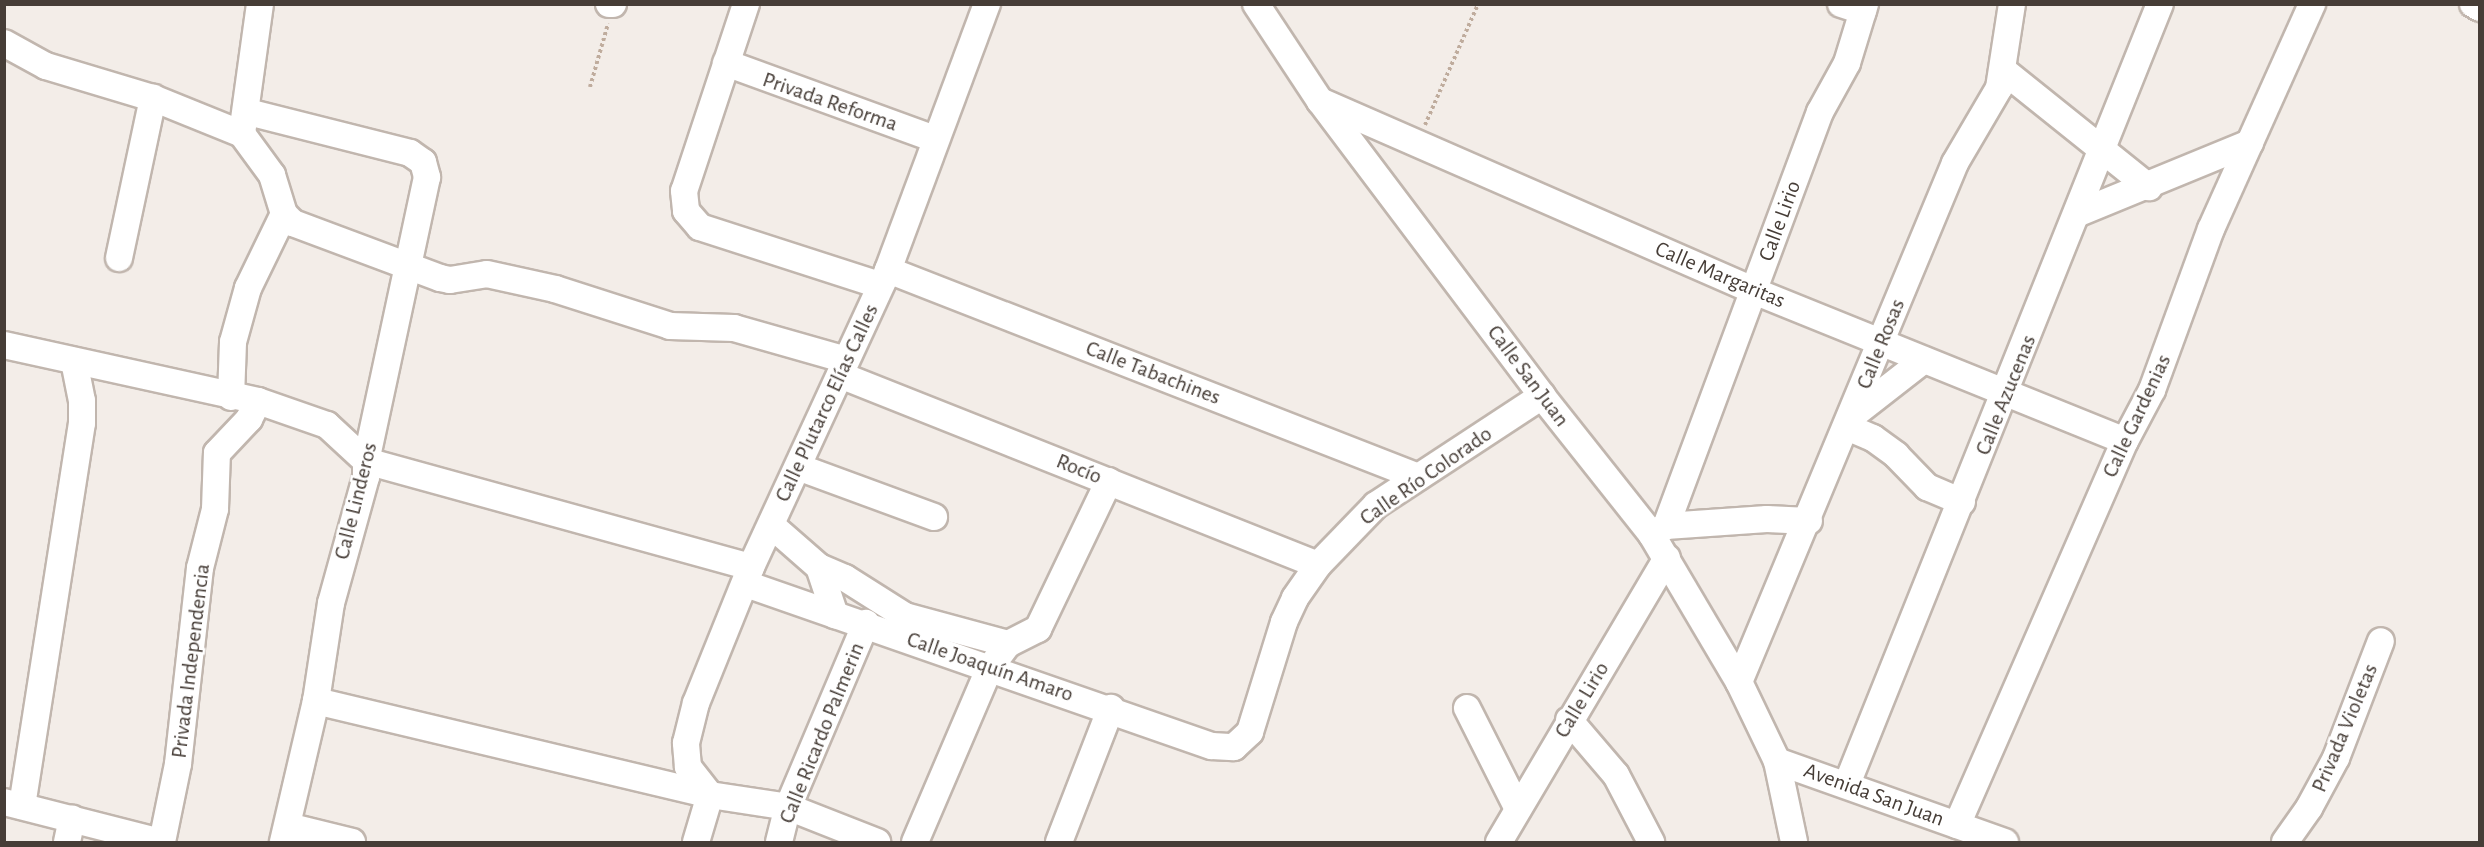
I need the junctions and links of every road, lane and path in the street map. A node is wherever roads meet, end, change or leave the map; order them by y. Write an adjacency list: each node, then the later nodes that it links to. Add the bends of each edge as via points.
1 (260, 4): 19 (street)
2 (746, 4): 14 (street)
3 (987, 4): 20 (street, Calle Plutarco Elías Calles)
4 (1256, 4): 18 (street, Calle San Juan)
5 (1478, 4): 21 (path)
6 (2012, 4): 15 (street, Calle Rosas)
7 (2160, 4): 23 (street, Calle Azucenas)
8 (2312, 4): 22 (street, Calle Gardenias)
9 (2473, 4): 12 (street)
10 (612, 5): 16 (path)
11 (1856, 7): 30 (street, Calle Lirio, via 1847,63 1821,112)
12 (2480, 8)
13 (4, 43): 17 (street, Calle Linderos, via 46,66)
14 (726, 63): 20 (street, Privada Reforma); 29 (street, Calle Tabachines, via 684,191 686,211 700,227)
15 (2004, 71): 23 (street); 31 (street, Calle Rosas, via 1999,88 1955,163)
16 (590, 87)
17 (153, 98): 19 (street, Calle Linderos); 27 (street)
18 (1320, 101): 21 (street, Calle Margaritas); 37 (street, Calle San Juan)
19 (245, 123): 26 (street, via 272,175); 28 (street, Calle Linderos, via 417,156 427,177)
20 (935, 139): 29 (street, Calle Plutarco Elías Calles)
21 (1418, 142): 30 (street, Calle Margaritas)
22 (2250, 143): 24 (street); 41 (street, Calle Gardenias, via 2207,239 2168,352)
23 (2103, 150): 24 (street); 25 (street, Calle Azucenas)
24 (2149, 187): 25 (street)
25 (2079, 213): 36 (street, Calle Azucenas)
26 (284, 214): 28 (street, via 305,228); 38 (street, via 248,288 233,342)
27 (119, 258)
28 (407, 264): 35 (street, Rocío, via 450,280 487,274 555,289 670,326 734,328); 42 (street, Calle Linderos)
29 (884, 277): 35 (street, Calle Plutarco Elías Calles); 44 (street, Calle Tabachines)
30 (1754, 291): 31 (street, Calle Margaritas); 50 (street, Calle Lirio)
31 (1882, 343): 33 (street, Calle Margaritas); 40 (street, Calle Rosas)
32 (4, 345): 34 (street)
33 (1923, 360): 36 (street, Calle Margaritas); 40 (street)
34 (74, 361): 38 (street); 69 (street, via 82,423)
35 (843, 367): 43 (street, Calle Plutarco Elías Calles); 45 (street, Rocío)
36 (2006, 394): 41 (street, Calle Margaritas); 46 (street, Calle Azucenas)
37 (1542, 396): 44 (street, Calle Río Colorado); 50 (street, Calle San Juan)
38 (231, 397): 39 (street)
39 (258, 401): 42 (street, via 327,425); 75 (street, Privada Independencia, via 249,418 217,453 215,510 200,568 178,764)
40 (1849, 422): 46 (street, via 1896,455 1927,487); 48 (street, Calle Rosas)
41 (2125, 441): 72 (street, Calle Gardenias)
42 (366, 461): 54 (street, Calle Joaquín Amaro); 61 (street, Calle Linderos, via 366,477 331,603)
43 (798, 467): 47 (street); 49 (street, Calle Plutarco Elías Calles)
44 (1418, 477): 52 (street, Calle Río Colorado, via 1376,505)
45 (1109, 481): 52 (street, Rocío); 58 (street, via 1038,629)
46 (1962, 501): 67 (street, Calle Azucenas)
47 (934, 517)
48 (1809, 521): 50 (street, via 1767,519); 60 (street, Calle Rosas)
49 (771, 525): 53 (street); 54 (street, Calle Plutarco Elías Calles)
50 (1659, 530): 51 (street, Calle San Juan)
51 (1667, 558): 60 (street, Calle San Juan); 64 (street, Calle Lirio)
52 (1318, 565): 65 (street, Calle Río Colorado, via 1284,622 1250,732)
53 (819, 567): 55 (street); 58 (street, via 845,578 905,616)
54 (748, 575): 55 (street, Calle Joaquín Amaro); 68 (street, Calle Plutarco Elías Calles, via 696,703 686,743 688,767)
55 (836, 615): 56 (street, Calle Joaquín Amaro)
56 (866, 623): 59 (street, Calle Joaquín Amaro); 70 (street, Calle Ricardo Palmerin)
57 (2382, 641): 86 (street, Privada Violetas, via 2336,758)
58 (1008, 644): 59 (street)
59 (989, 669): 62 (street, Calle Joaquín Amaro); 80 (street)
60 (1739, 682): 66 (street, Calle San Juan)
61 (316, 701): 68 (street); 74 (street, Calle Linderos)
62 (1110, 708): 65 (street, Calle Joaquín Amaro, via 1212,746); 81 (street)
63 (1467, 708): 71 (street)
64 (1569, 720): 71 (street, Calle Lirio); 83 (street, via 1616,775)
65 (1234, 747)
66 (1778, 761): 67 (street, Avenida San Juan); 84 (street, Calle San Juan)
67 (1847, 784): 72 (street, Avenida San Juan)
68 (710, 795): 70 (street); 77 (street)
69 (13, 804): 73 (street)
70 (788, 807): 78 (street, Calle Ricardo Palmerin); 79 (street)
71 (1518, 809): 82 (street, Calle Lirio)
72 (1957, 825): 85 (street, Avenida San Juan)
73 (69, 831): 75 (street)
74 (286, 834): 76 (street)
75 (161, 843)
76 (352, 843)
77 (696, 843)
78 (779, 843)
79 (877, 843)
80 (915, 843)
81 (1059, 843)
82 (1498, 843)
83 (1651, 843)
84 (1794, 843)
85 (2004, 843)
86 (2285, 843)

